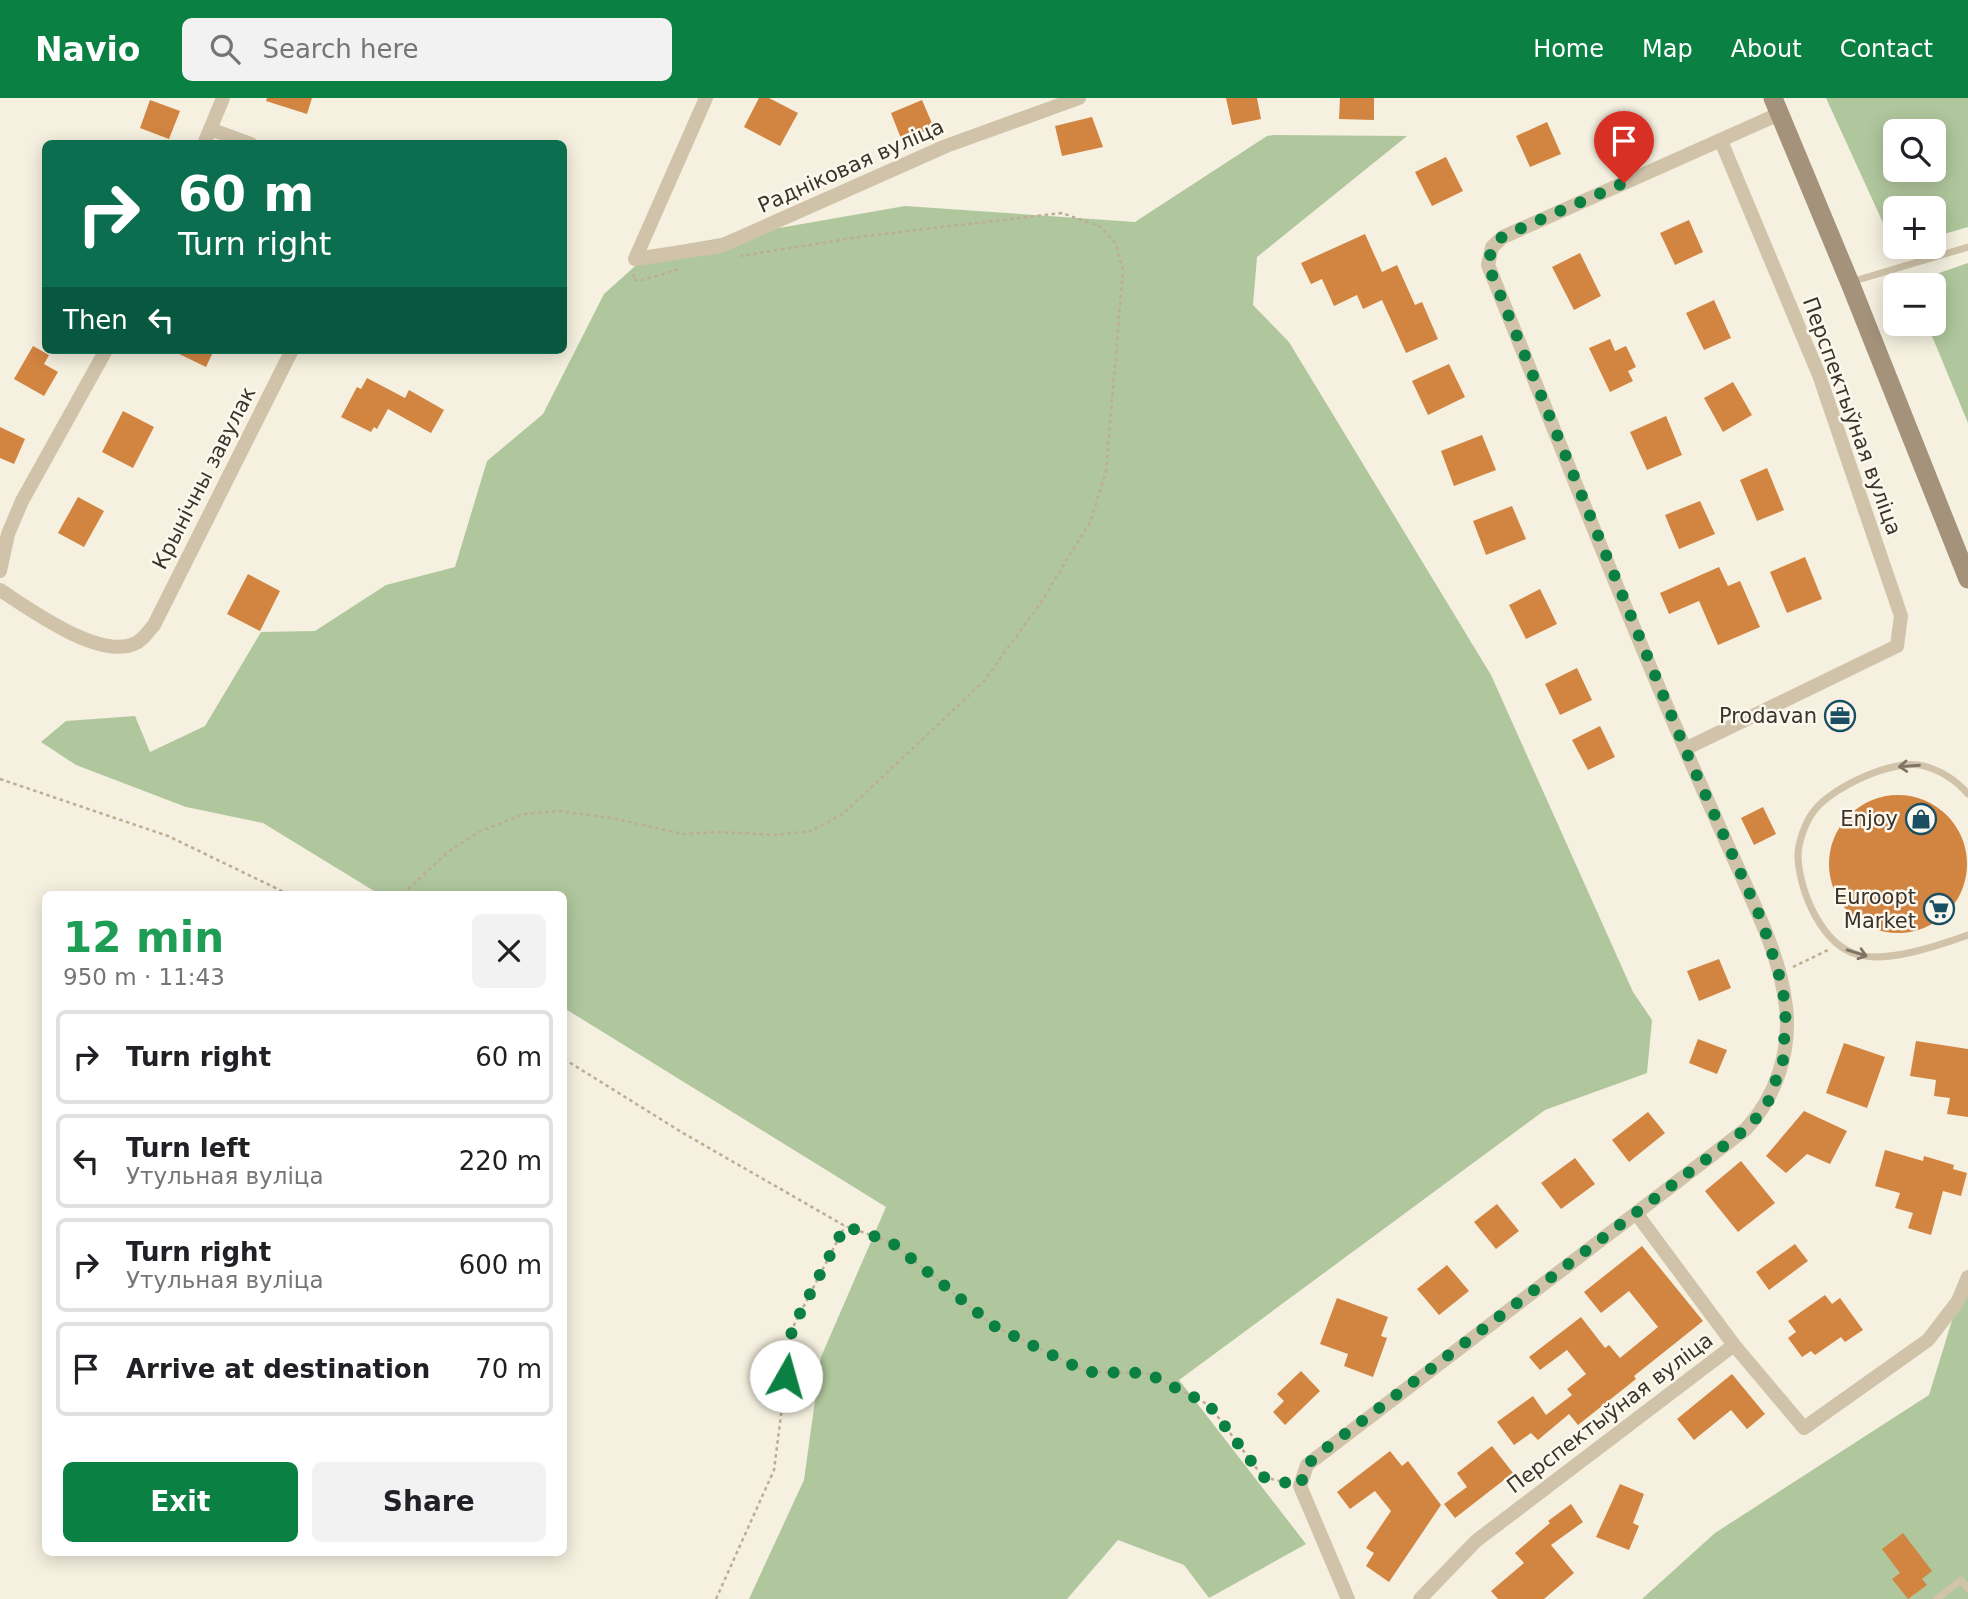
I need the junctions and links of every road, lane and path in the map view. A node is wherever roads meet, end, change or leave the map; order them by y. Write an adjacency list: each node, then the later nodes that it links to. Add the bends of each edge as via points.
1 (223, 98): 5 (street)
2 (706, 98): 10 (street)
3 (1079, 98): 10 (street, Радніковая вуліца, via 946,146 721,246)
4 (1776, 106): 7 (street); 12 (street)
5 (207, 136): 6 (street)
6 (229, 140)
7 (1721, 141): 18 (street, Перспектыўная вуліца, via 1819,375 1901,616 1897,646); 18 (street, via 1503,236 1492,247 1488,265)
8 (1968, 247): 12 (lane)
9 (733, 257): 22 (path, via 1062,213 1101,227 1115,243 1123,270 1106,471 1091,520 1040,604 983,682 843,814 811,831 775,835 683,834 561,811 524,814 481,831 449,852)
10 (635, 259): 11 (path, via 633,280)
11 (681, 269)
12 (1850, 282): 16 (street)
13 (104, 354): 15 (street, via 22,500)
14 (290, 354): 17 (street, Крынічны завулак, via 154,625 137,644 115,649 46,619)
15 (0, 571)
16 (1968, 579)
17 (0, 590)
18 (1685, 749): 25 (street, via 1762,921)
19 (0, 779): 21 (path, via 168,836)
20 (1968, 794): 24 (lane, one-way to 24, via 1955,779 1921,765 1888,768 1857,780 1814,811 1798,854 1801,877 1821,925)
21 (282, 891)
22 (406, 891)
23 (1968, 934): 24 (lane, one-way to 23, via 1858,956 1883,957)
24 (1837, 945): 25 (path)
25 (1779, 975): 27 (street, via 1786,1036 1776,1082 1759,1115)
26 (567, 1061): 28 (path)
27 (1636, 1213): 30 (street); 31 (street, via 1316,1456 1307,1465)
28 (845, 1226): 31 (path, via 891,1242 1005,1332 1087,1372 1147,1373 1209,1405 1263,1477); 33 (path, via 792,1329 774,1470)
29 (1968, 1277): 30 (street, Перспектыўная вуліца, via 1958,1301 1927,1340 1804,1428)
30 (1734, 1345): 35 (street, Перспектыўная вуліца, via 1476,1541)
31 (1300, 1486): 34 (street)
32 (1968, 1589): 36 (lane, via 1961,1580)
33 (716, 1599)
34 (1348, 1599)
35 (1420, 1599)
36 (1937, 1599)

